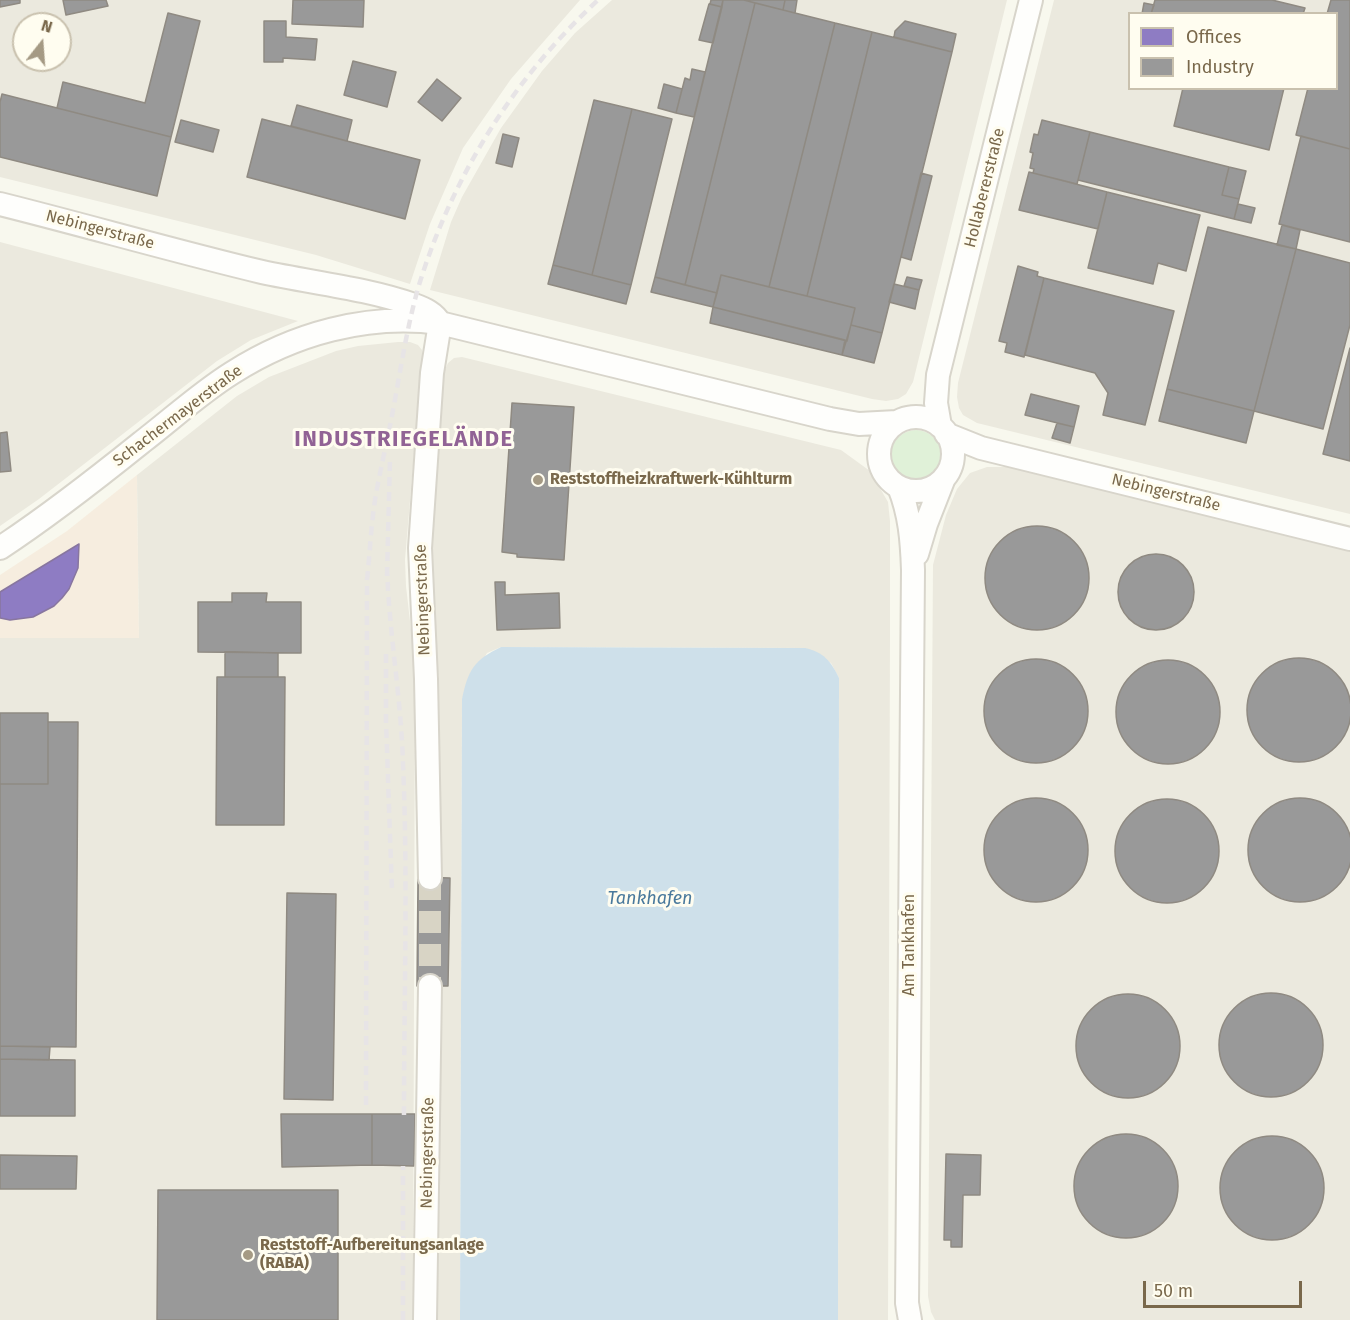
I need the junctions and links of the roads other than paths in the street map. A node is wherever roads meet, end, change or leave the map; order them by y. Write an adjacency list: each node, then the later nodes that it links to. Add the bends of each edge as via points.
1 (1031, 0): 5 (street, Hollabererstraße)
2 (0, 204): 4 (street, Nebingerstraße, via 264,272 361,290 422,309)
3 (411, 320): 4 (street, Nebingerstraße); 14 (street, Schachermayerstraße, via 327,330 262,355 215,384 84,488)
4 (440, 323): 6 (street, Nebingerstraße); 16 (street, Nebingerstraße, via 432,373 420,548)
5 (938, 375): 7 (street, Hollabererstraße, via 925,404); 8 (street, Hollabererstraße, via 936,403)
6 (830, 419): 7 (street, Nebingerstraße, via 868,424); 10 (street, Nebingerstraße)
7 (904, 420): 8 (street, Nebingerstraße, via 929,420); 10 (street, via 887,431)
8 (943, 430): 9 (street, Nebingerstraße); 11 (street, via 952,450)
9 (981, 448): 11 (street, via 966,452); 13 (street, Nebingerstraße)
10 (879, 458): 12 (street, via 887,478)
11 (947, 473): 12 (street, via 933,487 919,491); 15 (street, Am Tankhafen)
12 (899, 487): 15 (street, Am Tankhafen, via 910,524)
13 (1350, 539)
14 (0, 548)
15 (913, 570): 19 (street, Am Tankhafen, via 907,1303)
16 (430, 878)
17 (430, 986): 18 (street, Nebingerstraße)
18 (425, 1320)
19 (910, 1320)

